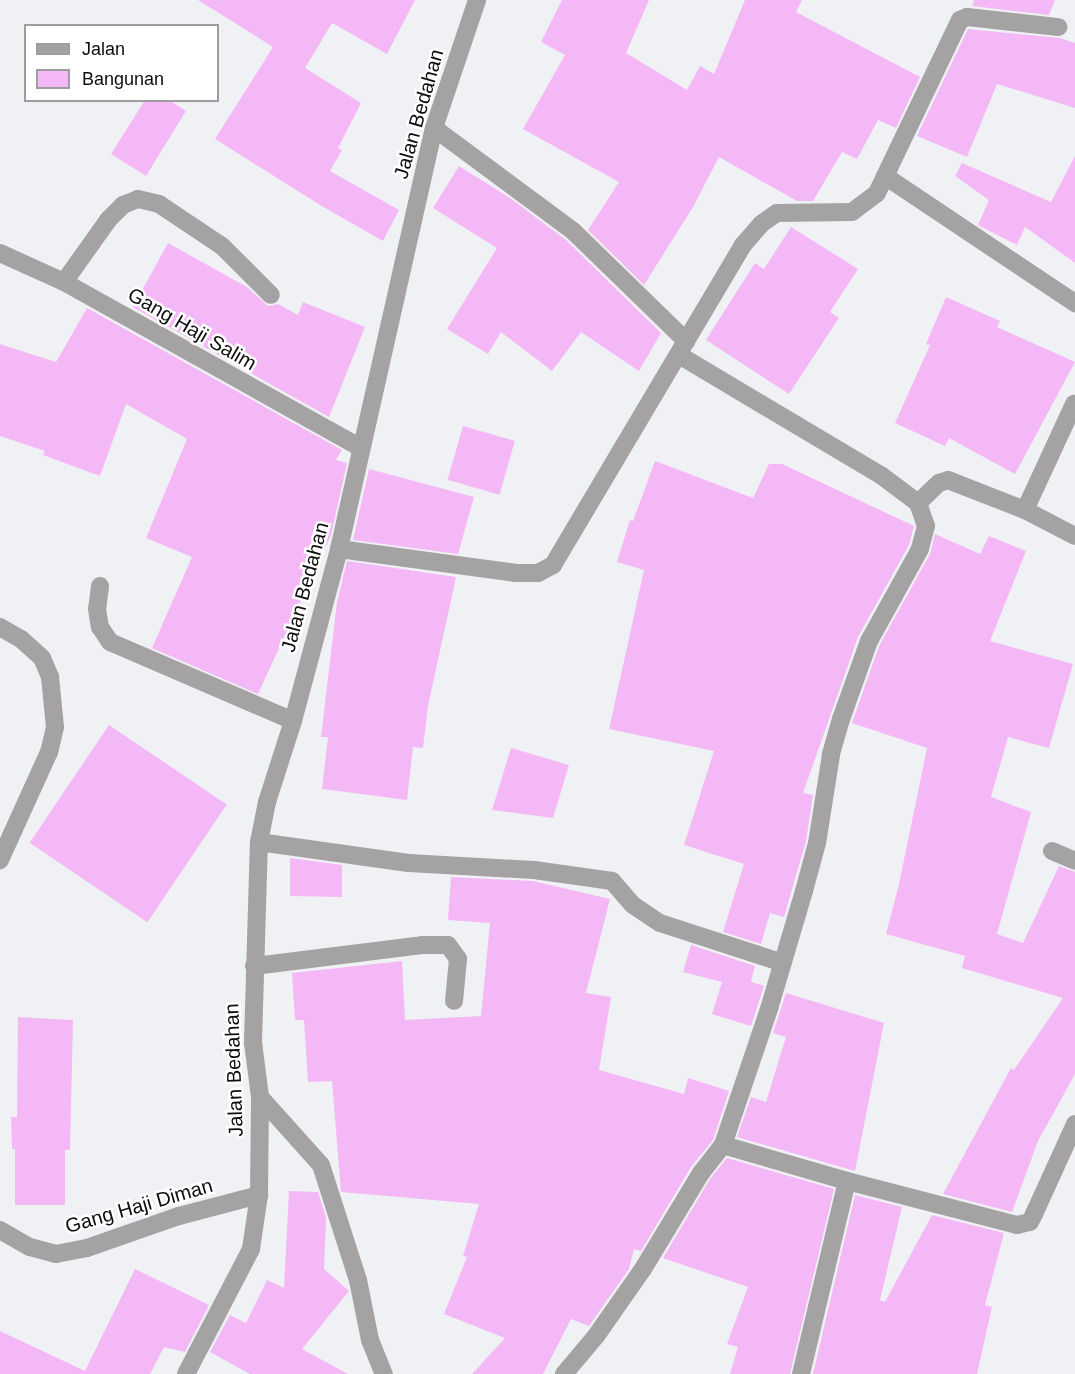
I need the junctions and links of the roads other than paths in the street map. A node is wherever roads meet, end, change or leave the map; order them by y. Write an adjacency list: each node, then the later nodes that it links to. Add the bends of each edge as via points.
1 (472, 2): 3 (street, Jalan Bedahan)
2 (1058, 27): 4 (street, via 967,17 960,20)
3 (434, 128): 9 (street, via 573,231); 11 (street, Jalan Bedahan)
4 (885, 176): 8 (street); 9 (street, via 878,193 852,212 777,213 761,224 743,245)
5 (0, 253): 6 (street, Gang Haji Salim)
6 (64, 282): 7 (street, via 109,219 123,205 138,199 159,204 222,246); 11 (street, Gang Haji Salim)
7 (271, 295)
8 (1075, 303)
9 (683, 348): 12 (street); 15 (street, via 553,565 538,573 516,573)
10 (1074, 404): 13 (street)
11 (361, 448): 15 (street, Jalan Bedahan)
12 (918, 503): 13 (street, via 939,483 948,480); 24 (street, via 926,526 924,537 869,641 841,719 817,843)
13 (1025, 510): 14 (street)
14 (1075, 536)
15 (339, 549): 18 (street, Jalan Bedahan)
16 (100, 586): 18 (street, via 100,627 110,642)
17 (0, 627): 19 (street, via 42,658 55,702 49,752)
18 (293, 721): 20 (street, Jalan Bedahan, via 267,802)
19 (3, 841): 22 (street)
20 (259, 842): 24 (street, via 410,863 534,870 612,881 633,905 660,923); 25 (street, Jalan Bedahan)
21 (1052, 851): 23 (street)
22 (0, 860)
23 (1075, 861)
24 (783, 963): 29 (street)
25 (254, 966): 26 (street, via 448,945 458,959); 27 (street, Jalan Bedahan, via 253,1042)
26 (454, 1001)
27 (260, 1097): 31 (street, Jalan Bedahan); 34 (street, via 321,1165 358,1280 370,1340)
28 (1075, 1124): 30 (street, via 1034,1214 1024,1224)
29 (723, 1145): 30 (street); 35 (street, via 701,1173 643,1269)
30 (846, 1181): 36 (street)
31 (259, 1195): 32 (street, Gang Haji Diman, via 56,1254 11,1239); 33 (street, Jalan Bedahan, via 251,1249)
32 (0, 1230)
33 (186, 1374)
34 (384, 1374)
35 (564, 1374)
36 (801, 1374)

